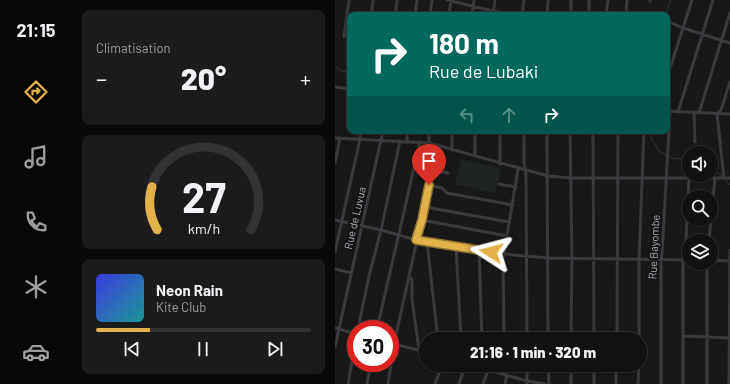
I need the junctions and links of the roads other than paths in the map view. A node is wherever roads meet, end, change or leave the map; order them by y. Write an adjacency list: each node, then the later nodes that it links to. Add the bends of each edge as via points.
1 (349, 0): 19 (street)
2 (373, 0): 20 (street)
3 (397, 0): 21 (street)
4 (417, 0): 22 (street)
5 (432, 0): 23 (street)
6 (450, 0): 17 (street); 24 (street)
7 (474, 0): 17 (street)
8 (495, 0): 18 (street)
9 (523, 0): 27 (street)
10 (548, 0): 28 (street)
11 (571, 0): 29 (street)
12 (589, 0): 30 (street)
13 (607, 0): 31 (street)
14 (627, 0): 32 (street)
15 (692, 0): 36 (street)
16 (713, 0): 37 (street)
17 (473, 6): 18 (street); 25 (street)
18 (493, 11): 26 (street)
19 (347, 12)
20 (371, 12)
21 (395, 12)
22 (415, 12)
23 (430, 12)
24 (449, 12)
25 (472, 12)
26 (499, 12)
27 (523, 12)
28 (547, 12)
29 (571, 12)
30 (589, 12)
31 (606, 12)
32 (626, 12)
33 (730, 13): 39 (street)
34 (347, 15): 38 (street)
35 (670, 22): 36 (street)
36 (683, 28): 37 (street); 41 (street)
37 (703, 34): 39 (street); 46 (street)
38 (344, 37)
39 (722, 40): 40 (street); 48 (street)
40 (730, 43)
41 (670, 69)
42 (730, 82): 49 (street, via 721,110)
43 (335, 88): 44 (street)
44 (347, 89)
45 (670, 111): 46 (street)
46 (678, 112): 47 (street)
47 (694, 112): 48 (street); 72 (street)
48 (699, 113): 49 (street)
49 (717, 114): 50 (street); 90 (street)
50 (730, 114)
51 (360, 134): 67 (street)
52 (382, 134): 68 (street, Rue de Luvua)
53 (407, 134): 70 (street)
54 (429, 134): 73 (street)
55 (452, 134): 75 (street)
56 (475, 134): 76 (street)
57 (500, 134): 78 (street)
58 (524, 134): 81 (street)
59 (547, 134): 83 (street)
60 (570, 134): 86 (street)
61 (593, 134): 84 (street)
62 (618, 134): 85 (street)
63 (645, 134): 87 (street)
64 (668, 134): 92 (street, Rue Bayombe)
65 (335, 138): 66 (street)
66 (340, 138): 67 (street); 77 (street)
67 (360, 139): 68 (street); 102 (street)
68 (381, 140): 69 (street); 104 (street, Rue de Luvua)
69 (400, 141): 70 (street); 105 (street)
70 (407, 141): 71 (street)
71 (420, 142): 73 (street); 108 (street)
72 (695, 142)
73 (429, 143): 74 (street)
74 (438, 146): 75 (street); 80 (street)
75 (452, 150): 76 (street)
76 (475, 156): 78 (street)
77 (335, 163)
78 (500, 164): 79 (street)
79 (518, 169): 81 (street); 97 (street)
80 (433, 170): 82 (street); 96 (street)
81 (525, 170): 83 (street); 117 (street)
82 (448, 173)
83 (548, 176): 86 (street); 118 (street)
84 (593, 177): 85 (street); 86 (street); 120 (street)
85 (619, 177): 87 (street); 121 (street)
86 (571, 178): 119 (street)
87 (643, 178): 92 (street); 122 (street)
88 (682, 178): 92 (street)
89 (718, 178): 90 (street)
90 (724, 178): 91 (street)
91 (730, 178)
92 (666, 179): 123 (street, Rue Bayombe)
93 (689, 182): 106 (street)
94 (715, 182): 107 (street)
95 (499, 184): 97 (street)
96 (429, 185): 98 (street, via 442,188 447,193); 99 (street)
97 (516, 187): 98 (street)
98 (513, 205): 103 (street)
99 (425, 206): 101 (street); 103 (street)
100 (335, 220): 102 (street)
101 (422, 220): 109 (street); 110 (street)
102 (341, 222): 104 (street); 115 (street)
103 (509, 222): 109 (street)
104 (362, 226): 105 (street); 130 (street, Rue de Luvua)
105 (381, 230): 108 (street); 132 (street)
106 (687, 234)
107 (710, 234)
108 (398, 236): 110 (street); 133 (street)
109 (507, 236): 116 (street)
110 (416, 240): 111 (street); 131 (street)
111 (427, 242): 112 (street); 137 (street)
112 (456, 246): 113 (street); 138 (street)
113 (479, 250): 116 (street); 139 (street)
114 (730, 250): 126 (street)
115 (335, 252)
116 (503, 254): 117 (street); 140 (street)
117 (527, 256): 118 (street); 141 (street)
118 (548, 258): 119 (street); 142 (street)
119 (572, 258): 120 (street); 143 (street)
120 (594, 258): 121 (street); 144 (street)
121 (618, 258): 122 (street); 145 (street)
122 (639, 259): 123 (street); 146 (street)
123 (661, 259): 124 (street); 181 (street, Rue Bayombe)
124 (682, 260)
125 (718, 260): 126 (street)
126 (730, 261): 149 (street)
127 (335, 269): 130 (street)
128 (686, 270): 147 (street)
129 (707, 270): 148 (street)
130 (351, 273): 135 (street, Rue de Luvua)
131 (409, 277): 134 (street); 152 (street, via 412,279)
132 (360, 320)
133 (379, 320)
134 (399, 322)
135 (337, 328): 136 (street); 151 (street, Rue de Luvua)
136 (347, 331)
137 (437, 332)
138 (461, 332)
139 (482, 332)
140 (504, 332)
141 (527, 332)
142 (548, 332)
143 (571, 332)
144 (594, 332)
145 (617, 332)
146 (639, 332)
147 (684, 336): 148 (street); 182 (street)
148 (707, 337): 149 (street); 183 (street)
149 (729, 338): 184 (street)
150 (399, 345): 152 (street)
151 (335, 347)
152 (419, 350)
153 (350, 372): 168 (street)
154 (369, 372): 169 (street)
155 (390, 372): 170 (street)
156 (439, 372): 171 (street)
157 (463, 372): 172 (street)
158 (487, 372): 173 (street)
159 (495, 372): 166 (street)
160 (506, 372): 166 (street)
161 (549, 372): 176 (street)
162 (571, 372): 177 (street)
163 (594, 372): 178 (street)
164 (616, 372): 179 (street)
165 (639, 372): 180 (street)
166 (506, 375): 167 (street); 174 (street)
167 (527, 382): 175 (street)
168 (348, 384)
169 (367, 384)
170 (388, 384)
171 (435, 384)
172 (459, 384)
173 (483, 384)
174 (505, 384)
175 (545, 384)
176 (549, 384)
177 (571, 384)
178 (594, 384)
179 (616, 384)
180 (639, 384)
181 (661, 384)
182 (683, 384)
183 (707, 384)
184 (729, 384)

